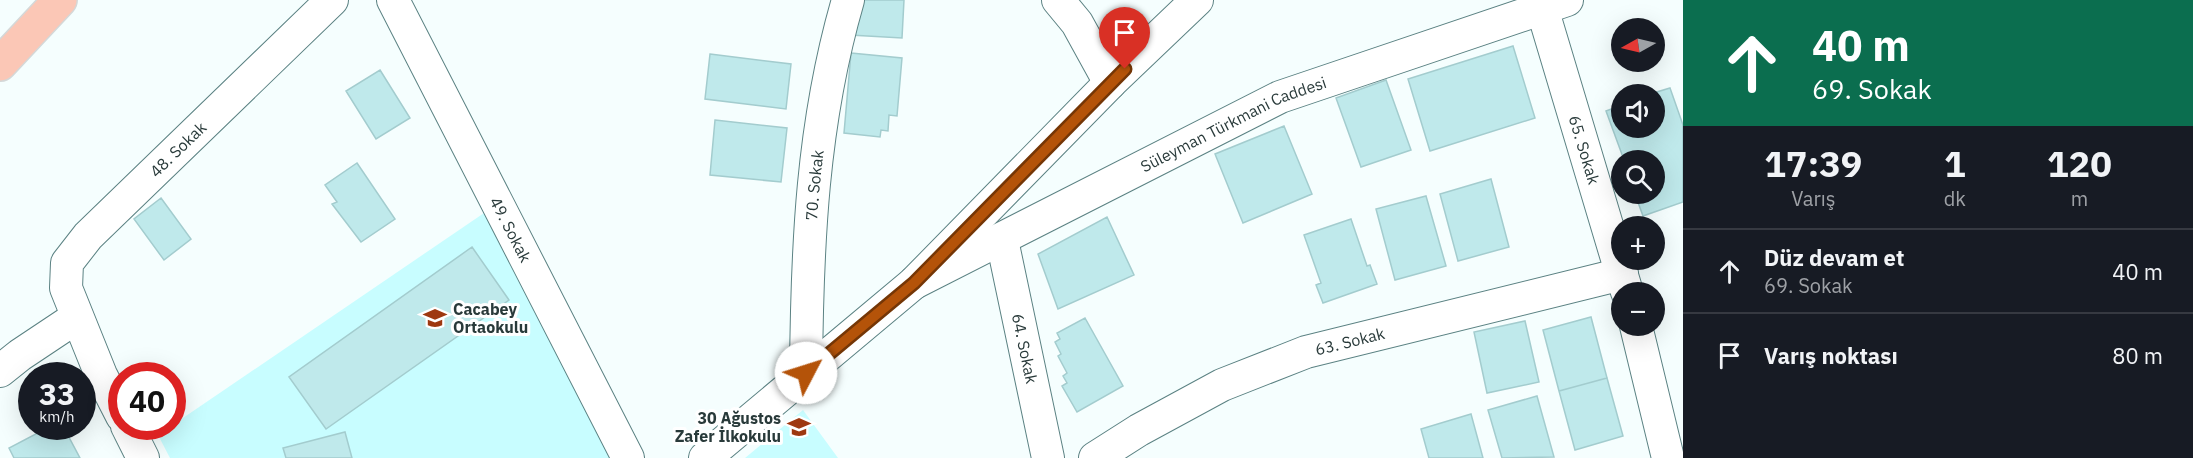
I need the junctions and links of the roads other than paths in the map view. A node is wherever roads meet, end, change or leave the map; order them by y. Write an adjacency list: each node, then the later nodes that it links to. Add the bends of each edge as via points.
1 (60, 0): 9 (highway)
2 (332, 0): 15 (street, 48. Sokak, via 88,236 67,263 66,288)
3 (393, 0): 22 (street, 49. Sokak)
4 (848, 0): 18 (street, 70. Sokak, via 832,58 809,214)
5 (1058, 0): 10 (street, via 1077,22)
6 (1197, 0): 10 (street)
7 (1554, 4): 8 (street, Süleyman Türkmani Caddesi); 12 (street, 65. Sokak)
8 (1492, 12): 11 (street, Süleyman Türkmani Caddesi, via 1280,97)
9 (0, 64)
10 (1110, 83): 13 (street)
11 (1002, 240): 13 (street, Süleyman Türkmani Caddesi); 24 (street, 64. Sokak)
12 (1625, 282)
13 (914, 283): 18 (street)
14 (1611, 286): 25 (street, 63. Sokak, via 1306,352 1222,385)
15 (77, 317): 17 (street); 19 (street, 48. Sokak)
16 (1638, 336): 26 (street)
17 (0, 371)
18 (806, 373): 23 (street)
19 (108, 385)
20 (134, 440): 21 (street)
21 (143, 458)
22 (628, 458)
23 (705, 458)
24 (1048, 458)
25 (1095, 458)
26 (1668, 458)

